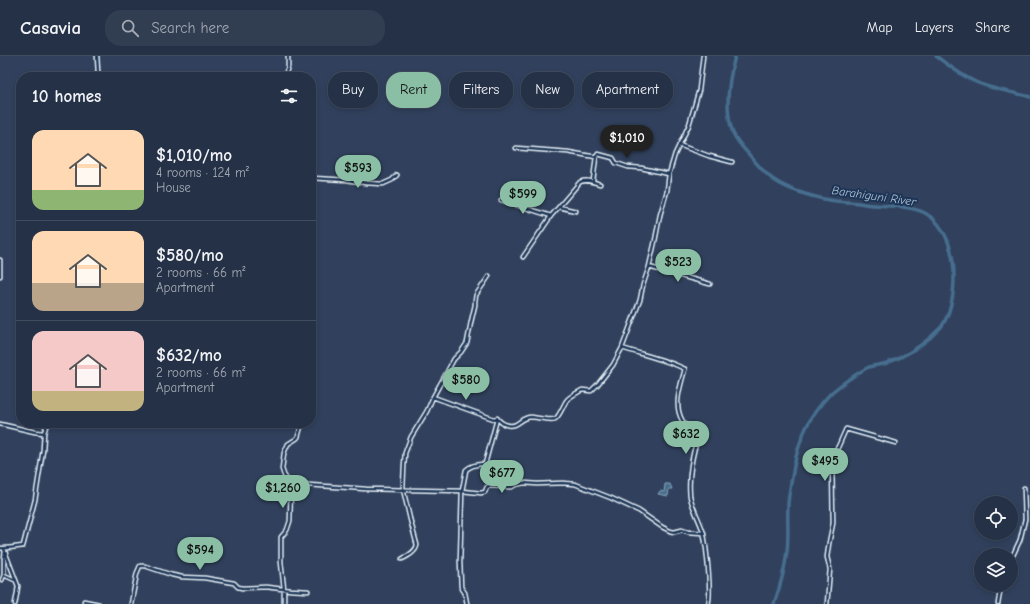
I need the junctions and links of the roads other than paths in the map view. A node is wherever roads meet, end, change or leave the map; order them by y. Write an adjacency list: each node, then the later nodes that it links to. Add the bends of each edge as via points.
1 (97, 56): 4 (street)
2 (288, 56): 5 (street)
3 (703, 56): 6 (street, via 699,90 689,125)
4 (98, 72)
5 (286, 72)
6 (679, 145): 9 (street); 10 (street)
7 (516, 148): 8 (street)
8 (596, 157): 10 (street, via 598,154 603,155 628,167); 13 (street)
9 (732, 162)
10 (669, 174): 21 (street)
11 (396, 175): 12 (street, via 383,184)
12 (316, 178)
13 (593, 181): 14 (street); 16 (street, via 580,182)
14 (600, 184)
15 (501, 200): 18 (street)
16 (559, 207): 17 (street); 18 (street)
17 (576, 211)
18 (550, 216): 19 (street)
19 (523, 257)
20 (0, 260): 22 (street)
21 (649, 267): 24 (street); 25 (street)
22 (0, 276)
23 (489, 276): 26 (street, via 476,295 467,343 454,359)
24 (710, 284)
25 (622, 348): 27 (street, via 613,365 593,390 582,390 570,397 555,418 527,418 514,426 502,424); 39 (street, via 685,369 678,398 678,412 683,422 698,438 694,448 690,494)
26 (434, 397): 27 (street, via 491,418); 37 (street, via 407,448)
27 (498, 418): 38 (street, via 485,464 478,464 466,470)
28 (0, 424): 29 (street)
29 (16, 428)
30 (18, 428): 33 (street)
31 (45, 428): 33 (street)
32 (301, 428): 35 (street, via 298,437 288,444 284,453 282,468)
33 (44, 432): 42 (street, via 35,500 23,546)
34 (896, 443): 57 (street, via 846,429 835,451 831,469 833,523 827,557 830,569)
35 (291, 486): 37 (street); 47 (street, via 290,521 287,530 280,537)
36 (1024, 488): 41 (street, via 1025,519)
37 (403, 489): 38 (street); 43 (street, via 417,545 416,549)
38 (462, 491): 39 (street, via 481,493 488,486 511,487 524,483 575,484 639,511 670,531); 55 (street, via 460,562 462,587)
39 (704, 533): 56 (street, via 710,592)
40 (0, 548): 42 (street)
41 (1016, 548)
42 (5, 549): 44 (street); 46 (street)
43 (402, 559)
44 (4, 576): 45 (street); 46 (street)
45 (2, 580)
46 (16, 580): 51 (street, via 18,586)
47 (284, 589): 48 (street); 53 (street, via 242,588 234,583 182,577 141,565); 54 (street)
48 (308, 591)
49 (999, 592): 58 (street)
50 (84, 601): 52 (street)
51 (15, 604)
52 (99, 604)
53 (131, 604)
54 (284, 604)
55 (467, 604)
56 (708, 604)
57 (827, 604)
58 (998, 604)

